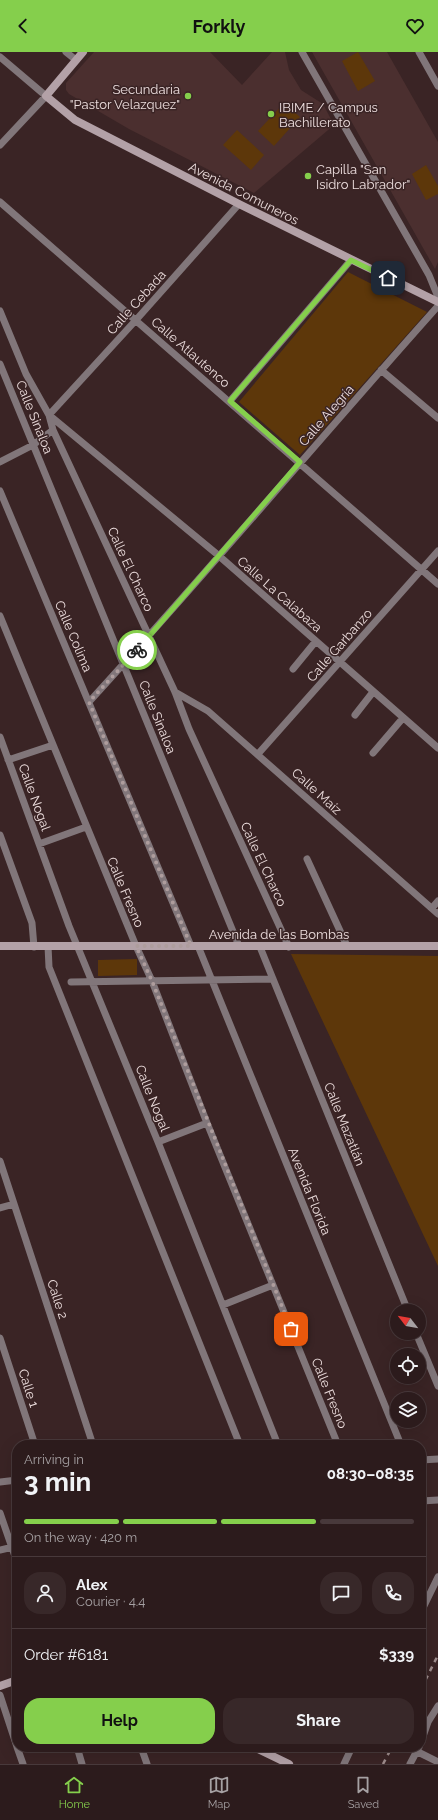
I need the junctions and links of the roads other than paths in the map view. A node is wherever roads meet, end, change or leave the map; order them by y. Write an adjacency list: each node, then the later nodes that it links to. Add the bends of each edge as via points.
1 (66, 52): 6 (street)
2 (83, 52): 6 (main road)
3 (302, 52): 13 (street, via 429,275)
4 (419, 52): 7 (street)
5 (0, 57): 8 (street)
6 (76, 60): 8 (main road)
7 (438, 86)
8 (46, 96): 9 (street); 11 (main road, Avenida Comuneros, via 75,120)
9 (0, 145)
10 (0, 202): 17 (street, Calle Atlautenco)
11 (239, 204): 12 (main road, Avenida Comuneros); 17 (street, Calle Cebada)
12 (351, 260): 14 (main road, Avenida Comuneros); 20 (street)
13 (438, 298)
14 (438, 302)
15 (438, 306): 19 (street, Calle Alegría)
16 (0, 311): 21 (street, Calle El Charco, via 26,374)
17 (136, 320): 20 (street, Calle Atlautenco); 21 (street, Calle Cebada)
18 (0, 364): 24 (street, Calle Sinaloa)
19 (381, 370): 22 (street); 26 (street, Calle Alegría)
20 (230, 401): 26 (street, Calle Atlautenco)
21 (49, 415): 23 (street, Calle El Charco); 29 (street, Calle La Calabaza)
22 (438, 418)
23 (53, 430): 24 (street); 33 (street, Calle El Charco)
24 (33, 445): 25 (street); 36 (street, Calle Sinaloa)
25 (0, 462)
26 (300, 462): 29 (street, Calle Alegría); 30 (street, Calle Atlautenco)
27 (0, 491): 40 (street, Calle Colima)
28 (438, 551): 30 (street, Calle Garbanzo)
29 (218, 555): 33 (street, Calle Alegría); 34 (street, Calle La Calabaza)
30 (422, 570): 31 (street, Calle Atlautenco); 35 (street, Calle Garbanzo)
31 (438, 584)
32 (0, 616): 44 (street, Calle Fresno)
33 (149, 638): 36 (street, Calle Alegría); 38 (street, Calle El Charco)
34 (316, 641): 35 (street, Calle La Calabaza); 37 (street)
35 (340, 662): 39 (street, Calle La Calabaza); 47 (street, Calle Garbanzo)
36 (123, 665): 40 (street, Calle Alegría); 61 (street, Calle Sinaloa)
37 (293, 669)
38 (175, 692): 47 (street, Calle Maíz, via 208,711); 66 (street, Calle El Charco, via 189,729)
39 (374, 692): 41 (street); 42 (street, Calle La Calabaza)
40 (89, 702): 60 (street, Calle Colima)
41 (355, 715)
42 (403, 718): 45 (street, Calle La Calabaza); 46 (street)
43 (0, 737): 48 (street, Calle Nogal)
44 (52, 745): 48 (street, Calle Nogal); 49 (street, Calle Fresno)
45 (438, 748)
46 (373, 753)
47 (258, 754): 54 (street, Calle Maíz)
48 (8, 760): 51 (street, Calle Nogal)
49 (86, 827): 51 (street); 59 (street, Calle Fresno)
50 (0, 836): 64 (street, via 32,923)
51 (39, 844): 58 (street, Calle Nogal)
52 (307, 859): 62 (street)
53 (438, 901): 54 (street)
54 (432, 908): 55 (street, Calle Maíz)
55 (438, 914)
56 (0, 946): 64 (main road, Avenida de las Bombas)
57 (48, 946): 58 (main road, Avenida de las Bombas); 64 (main road, Avenida de las Bombas); 85 (street, via 49,967)
58 (78, 946): 59 (main road, Avenida de las Bombas); 71 (street, Calle Nogal)
59 (136, 946): 60 (main road, Avenida de las Bombas); 69 (street, Calle Fresno)
60 (194, 946): 61 (main road, Avenida de las Bombas); 68 (street, Avenida Florida)
61 (239, 946): 65 (main road, Avenida de las Bombas)
62 (347, 946): 63 (main road, Avenida de las Bombas); 66 (main road, Avenida de las Bombas)
63 (438, 946)
64 (34, 947)
65 (260, 947): 66 (main road, Avenida de las Bombas); 67 (street, Calle Mazatlán)
66 (289, 947)
67 (273, 979): 68 (street); 78 (street, Calle Mazatlán)
68 (211, 980): 69 (street); 88 (street, Avenida Florida)
69 (152, 981): 71 (street); 72 (street, Calle Fresno)
70 (71, 982): 71 (street)
71 (93, 982): 73 (street, Calle Nogal)
72 (208, 1123): 73 (street); 77 (street, Calle Fresno)
73 (158, 1142): 79 (street, Calle Nogal)
74 (0, 1161): 75 (street, Calle 2)
75 (14, 1204): 76 (street); 84 (street, Calle 2)
76 (0, 1208)
77 (273, 1285): 79 (street); 87 (street, Calle Fresno)
78 (405, 1304)
79 (223, 1305): 86 (street, Calle Nogal)
80 (0, 1338): 83 (street, Calle 1)
81 (419, 1340): 82 (street)
82 (438, 1386)
83 (33, 1440)
84 (90, 1440)
85 (238, 1440)
86 (276, 1440)
87 (336, 1440)
88 (399, 1440)
89 (438, 1459): 90 (street)
90 (426, 1460)
91 (12, 1481): 92 (street)
92 (0, 1482)
93 (438, 1500): 94 (street)
94 (426, 1501)
95 (0, 1513): 96 (street)
96 (12, 1541)
97 (12, 1547): 98 (street)
98 (0, 1550)
99 (438, 1576): 100 (street)
100 (426, 1601)
101 (12, 1682): 102 (main road)
102 (0, 1686)
103 (0, 1694): 106 (street)
104 (438, 1706): 105 (street)
105 (426, 1728)
106 (12, 1731)
107 (19, 1752): 115 (street)
108 (78, 1752): 116 (street)
109 (143, 1752): 117 (street)
110 (264, 1752): 118 (main road)
111 (350, 1752): 119 (street)
112 (416, 1752): 120 (street)
113 (423, 1752): 114 (street)
114 (438, 1762)
115 (23, 1764)
116 (82, 1764)
117 (147, 1764)
118 (289, 1764)
119 (344, 1764)
120 (410, 1764)

